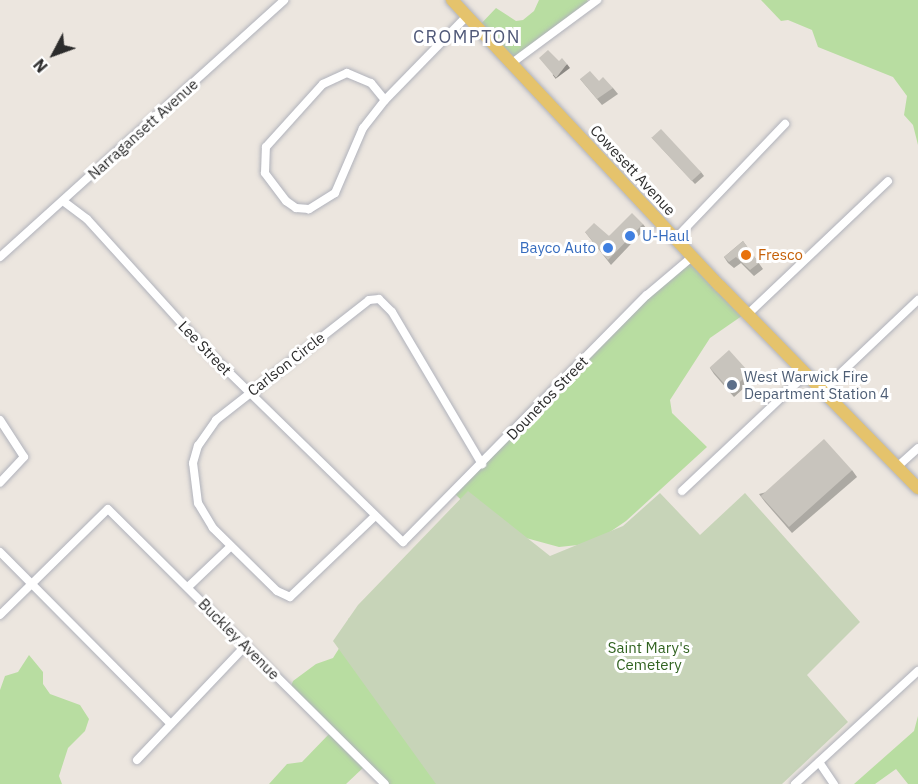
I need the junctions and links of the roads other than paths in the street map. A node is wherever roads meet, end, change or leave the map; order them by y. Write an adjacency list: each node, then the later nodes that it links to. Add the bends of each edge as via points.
1 (284, 0): 9 (street, Narragansett Avenue)
2 (452, 0): 4 (main road, Cowesett Avenue)
3 (597, 0): 5 (street)
4 (467, 16): 5 (main road, Cowesett Avenue); 6 (street)
5 (512, 63): 10 (main road, Cowesett Avenue)
6 (385, 100): 6 (street, via 363,128 335,193 309,209 296,208 286,201 265,173 265,154 275,133 304,102 323,84 347,73 370,83)
7 (784, 124): 10 (street)
8 (888, 181): 14 (street)
9 (63, 201): 11 (street, Narragansett Avenue); 17 (street, Lee Street, via 87,219)
10 (676, 238): 12 (main road, Cowesett Avenue)
11 (0, 256)
12 (693, 256): 14 (main road, Cowesett Avenue); 20 (street, Dounetos Street, via 647,295)
13 (918, 300): 16 (street)
14 (748, 314): 15 (main road, Cowesett Avenue)
15 (807, 373): 16 (main road, Cowesett Avenue); 24 (street)
16 (823, 390): 21 (main road, Cowesett Avenue)
17 (249, 393): 20 (street, Carlson Circle, via 357,307 379,299 406,332); 25 (street, Lee Street); 27 (street, Carlson Circle, via 205,433 194,463 198,502 213,528)
18 (0, 420): 22 (street, via 24,457)
19 (918, 448): 21 (street)
20 (482, 464): 26 (street, Dounetos Street)
21 (897, 467): 23 (main road, Cowesett Avenue)
22 (0, 483)
23 (918, 488)
24 (682, 491)
25 (374, 517): 26 (street, Lee Street); 27 (street, Carlson Circle, via 288,596 277,591)
26 (403, 542)
27 (231, 546): 30 (street)
28 (0, 552): 29 (street)
29 (31, 582): 30 (street, Buckley Avenue, via 108,509); 31 (street); 34 (street)
30 (188, 587): 32 (street, Buckley Avenue)
31 (0, 615)
32 (246, 645): 34 (street); 37 (street, Buckley Avenue)
33 (918, 671): 36 (street)
34 (170, 723): 35 (street)
35 (137, 760)
36 (819, 762): 38 (street); 39 (street)
37 (385, 784)
38 (795, 784)
39 (834, 784)

